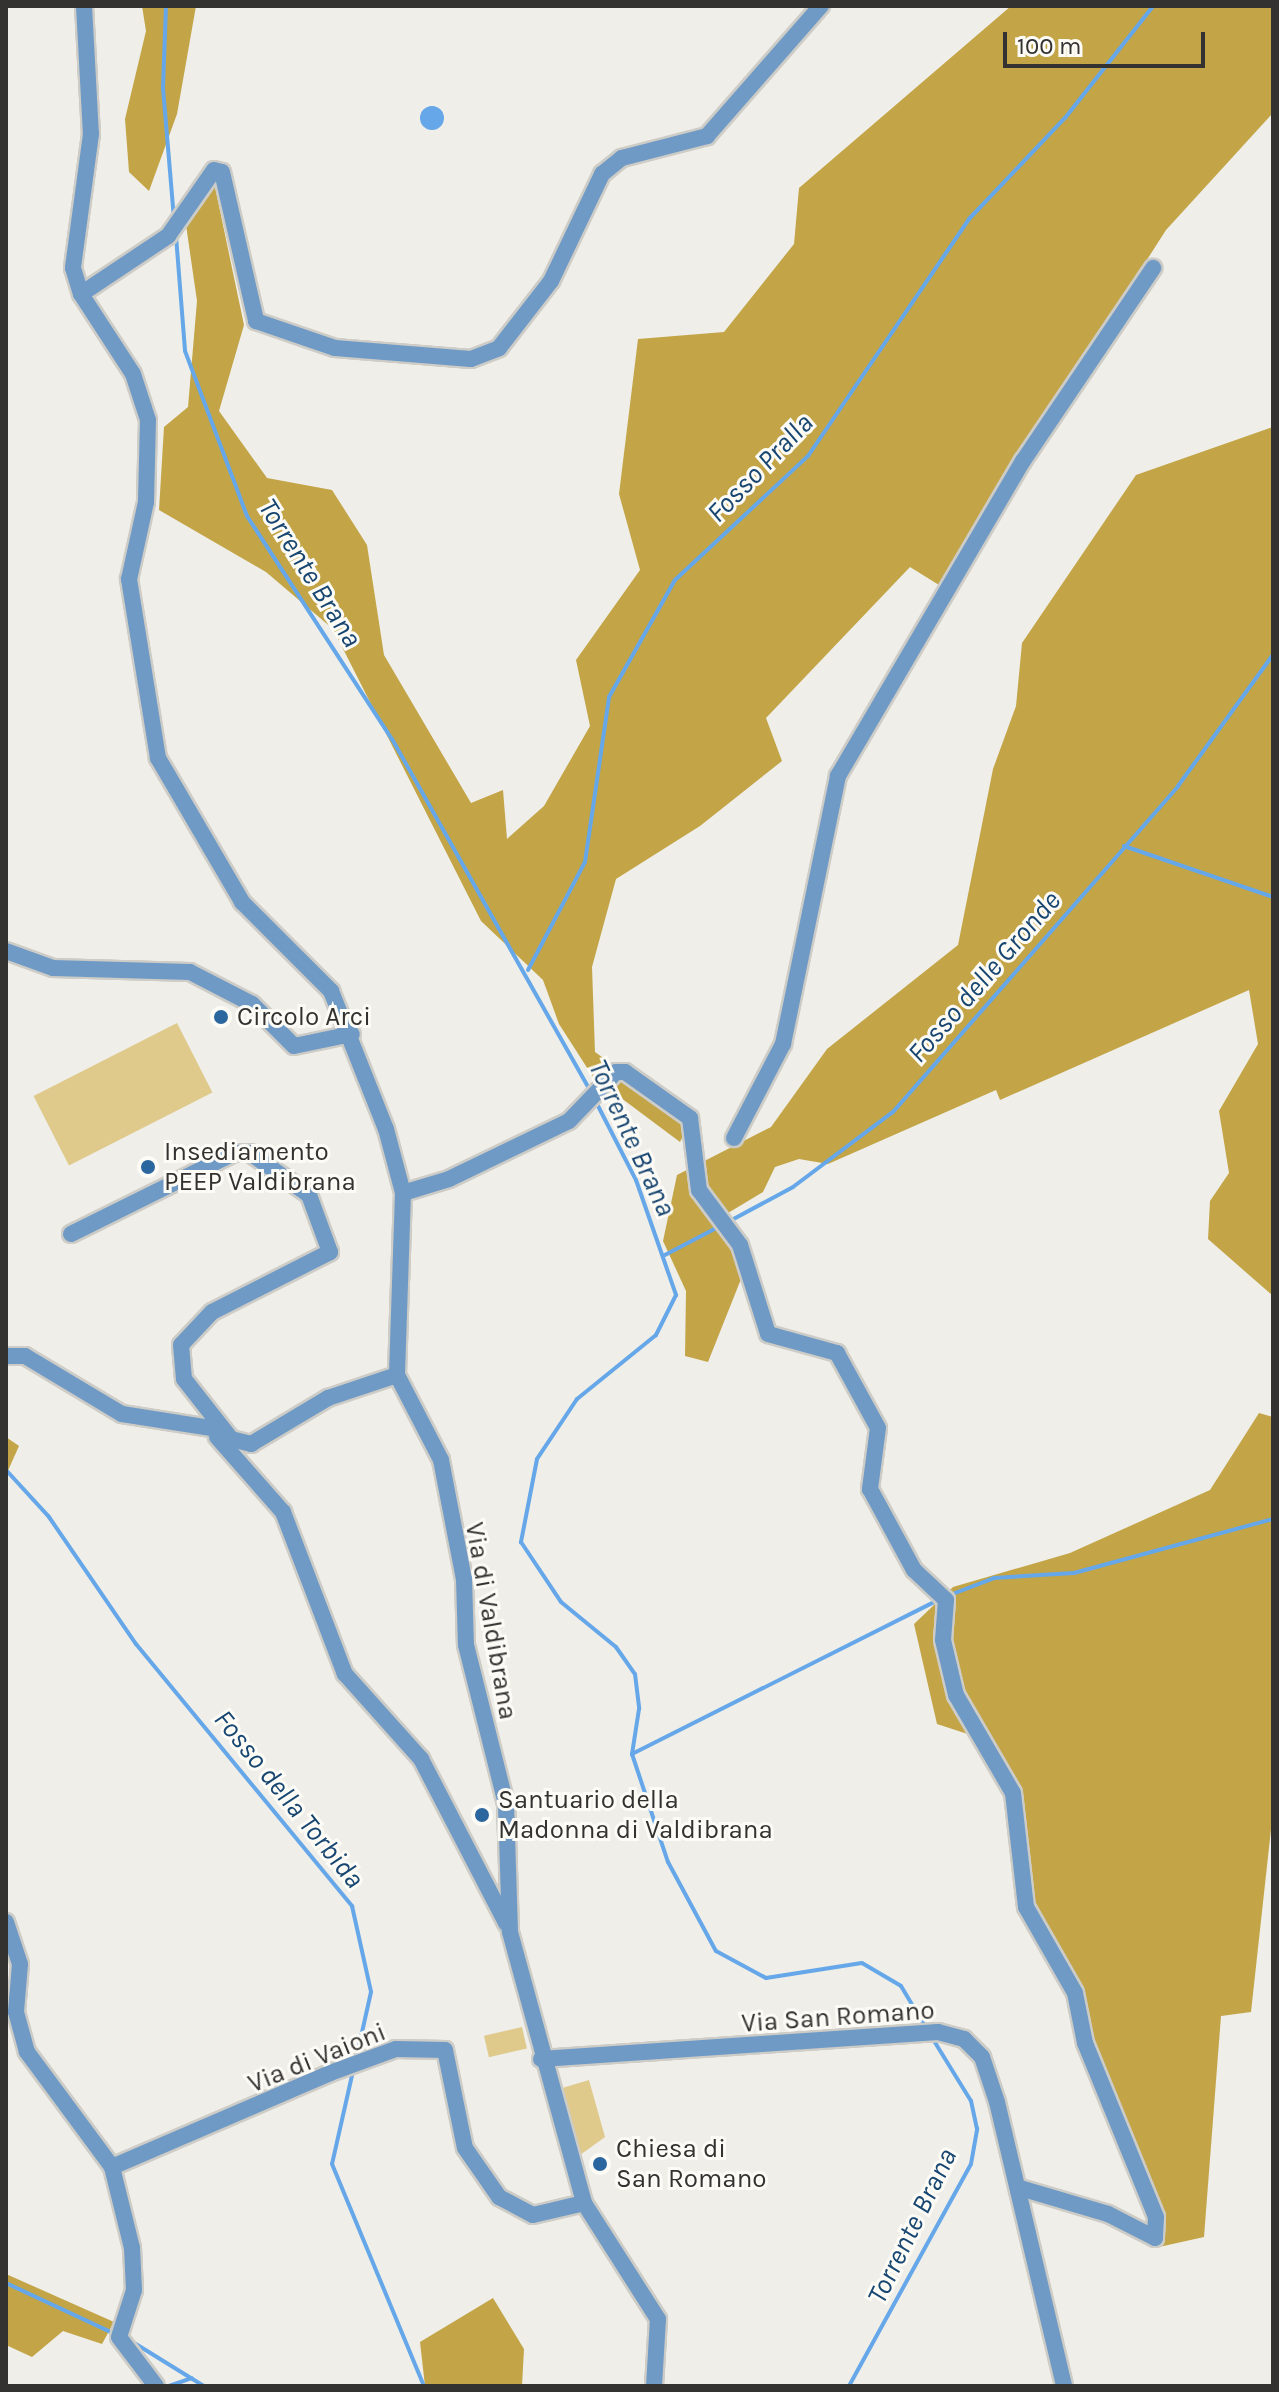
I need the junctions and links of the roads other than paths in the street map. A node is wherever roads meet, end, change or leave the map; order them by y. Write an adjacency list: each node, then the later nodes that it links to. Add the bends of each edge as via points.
1 (84, 6): 4 (street, Via di Valdibrana, via 91,134 71,243)
2 (821, 6): 4 (street, via 707,136 622,158 602,174 551,281 499,348 471,359 335,348 256,321 222,172 214,170 168,236)
3 (1153, 268): 7 (street, via 1023,461 838,776 783,1044)
4 (81, 294): 6 (street, Via di Valdibrana, via 133,374 151,432 146,502 129,579 158,758 242,902 319,974)
5 (6, 951): 6 (street, via 53,968 190,972 252,1004 294,1046)
6 (352, 1034): 8 (street, Via di Valdibrana)
7 (734, 1138)
8 (403, 1193): 11 (street, Via di Valdibrana); 17 (street, via 449,1179 569,1121 616,1072 684,1108 698,1137 699,1190 740,1245 768,1334 837,1353 878,1428 870,1489 898,1546 940,1594 943,1640 956,1695 1013,1793 1026,1907 1075,1993 1085,2043 1156,2217 1155,2238 1108,2214)
9 (71, 1234): 12 (street, Via di Valdibrana, via 239,1152 309,1195 326,1232 327,1258 239,1293 181,1345 179,1370)
10 (6, 1356): 12 (street, via 25,1356 122,1414)
11 (397, 1375): 12 (street, via 328,1398 261,1441 240,1443); 14 (street, Via di Valdibrana, via 441,1460 464,1579 466,1645 506,1804)
12 (216, 1430): 14 (street, Via di Valdibrana, via 283,1512 345,1674 421,1759)
13 (6, 1922): 16 (street, via 20,1964 16,2012 27,2052)
14 (510, 1932): 15 (street, Via di Valdibrana)
15 (541, 2059): 17 (street, Via San Romano, via 938,2032 964,2039 982,2057); 18 (street, Via di Valdibrana)
16 (112, 2167): 18 (street, Via di Vaioni, via 396,2049 445,2050 465,2148 499,2197 533,2215); 19 (street, via 132,2248 134,2290 119,2337)
17 (1020, 2188): 21 (street, Via San Romano)
18 (584, 2203): 20 (street, Via di Valdibrana, via 658,2319)
19 (156, 2386)
20 (654, 2386)
21 (1064, 2386)

